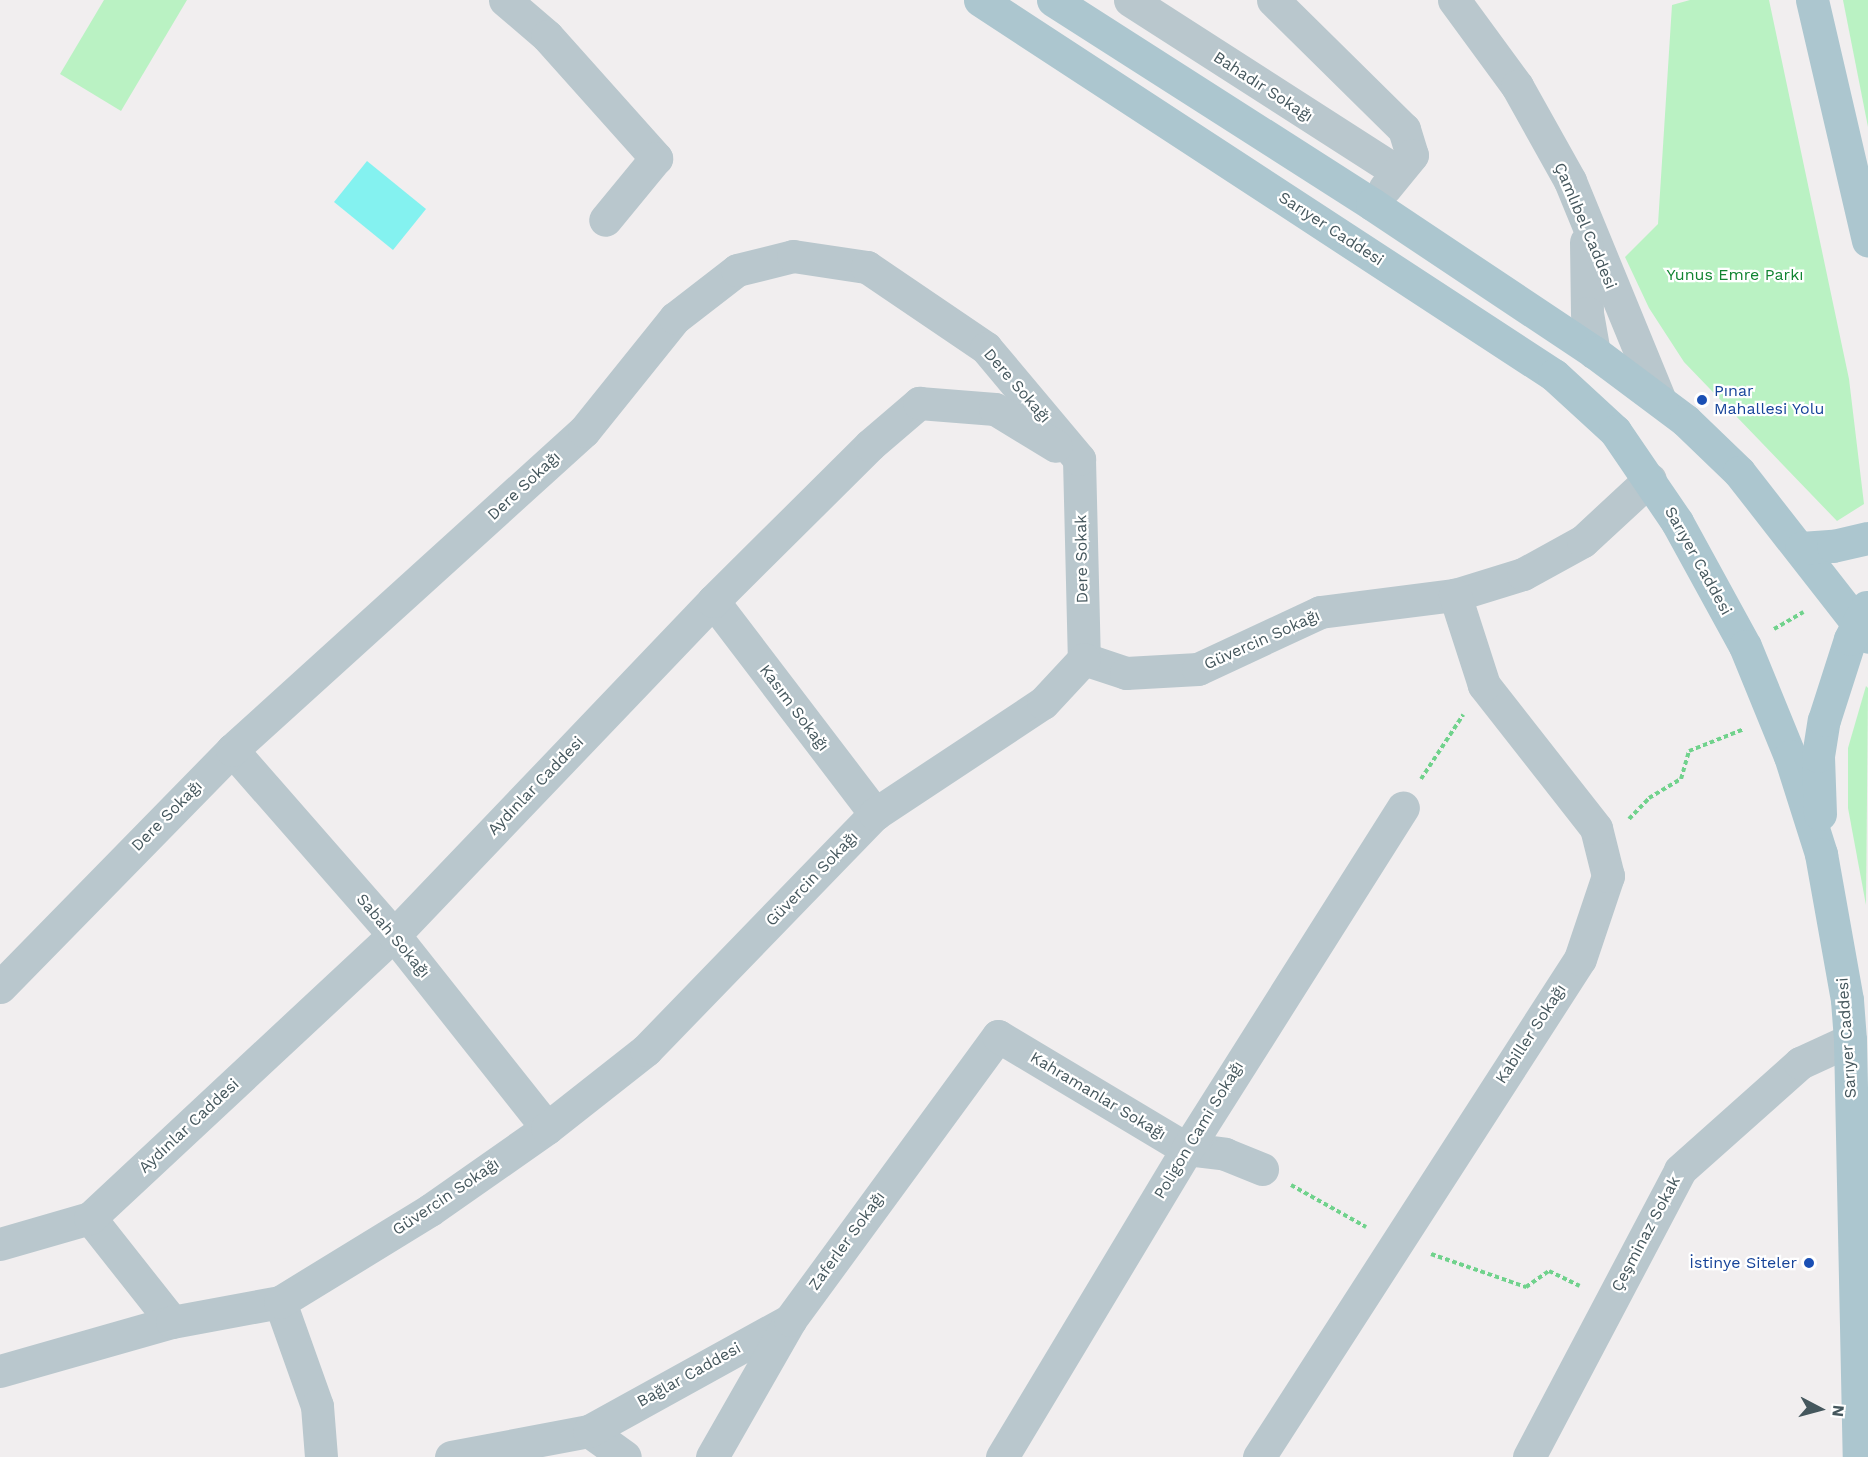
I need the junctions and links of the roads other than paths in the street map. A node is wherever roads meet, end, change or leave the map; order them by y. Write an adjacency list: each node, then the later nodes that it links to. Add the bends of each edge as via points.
1 (505, 0): 10 (street, via 548,36 656,158)
2 (980, 0): 15 (main road, Sarıyer Caddesi, via 1554,375)
3 (1053, 0): 9 (main road)
4 (1130, 0): 8 (street, Bahadır Sokağı)
5 (1273, 0): 8 (street, via 1404,129 1412,155)
6 (1454, 0): 11 (street, Çamlıbel Caddesi, via 1517,87 1570,181)
7 (1812, 0): 12 (main road)
8 (1398, 172): 9 (street)
9 (1372, 204): 13 (main road)
10 (604, 220)
11 (1587, 228): 13 (street, via 1586,304); 14 (street, Çamlıbel Caddesi)
12 (1868, 242)
13 (1594, 352): 14 (main road); 15 (main road)
14 (1660, 400): 19 (main road, via 1739,472)
15 (1615, 431): 17 (main road, Sarıyer Caddesi)
16 (1079, 459): 21 (street, Aydınlar Caddesi, via 995,409 920,403 870,445); 23 (street, Dere Sokak); 24 (street, Dere Sokağı, via 986,348 867,267 793,256 736,270 675,318 584,431)
17 (1650, 479): 20 (street, Güvercin Sokağı, via 1582,541 1524,574); 27 (main road, Sarıyer Caddesi, via 1745,646)
18 (1868, 538): 19 (main road)
19 (1801, 548): 22 (main road)
20 (1455, 595): 23 (street, Güvercin Sokağı, via 1320,612 1198,669 1126,674); 49 (street, Kabiller Sokağı, via 1484,685 1596,828 1608,876 1580,959)
21 (713, 601): 26 (street, Kasım Sokağı); 28 (street, Aydınlar Caddesi)
22 (1864, 621): 27 (main road, via 1824,720 1818,756)
23 (1084, 658): 26 (street, Güvercin Sokağı, via 1043,703)
24 (232, 750): 28 (street, Sabah Sokağı); 29 (street, Dere Sokağı)
25 (1403, 807): 34 (street, Poligon Cami Sokağı)
26 (875, 814): 33 (street, Güvercin Sokağı, via 646,1050)
27 (1821, 854): 31 (main road, Sarıyer Caddesi, via 1847,1000)
28 (394, 935): 33 (street, Sabah Sokağı); 37 (street, Aydınlar Caddesi)
29 (0, 987)
30 (998, 1036): 34 (street, Kahramanlar Sokağı); 40 (street, Zaferler Sokağı)
31 (1850, 1040): 35 (main road, Sarıyer Caddesi); 50 (street, Çeşminaz Sokak, via 1800,1063 1680,1170)
32 (1868, 1095): 35 (main road)
33 (547, 1128): 39 (street, Güvercin Sokağı, via 430,1210)
34 (1187, 1149): 36 (street, Kahramanlar Sokağı, via 1225,1154); 48 (street, Poligon Cami Sokağı)
35 (1854, 1150): 51 (main road, Sarıyer Caddesi)
36 (1262, 1169)
37 (90, 1218): 38 (street, Aydınlar Caddesi); 41 (street)
38 (0, 1244)
39 (280, 1302): 41 (street, Güvercin Sokağı); 44 (street, via 316,1406)
40 (790, 1320): 43 (street, Bağlar Caddesi); 47 (street, Zaferler Sokağı)
41 (172, 1322): 42 (street, Güvercin Sokağı)
42 (0, 1371)
43 (589, 1431): 45 (street, Bağlar Caddesi); 46 (street)
44 (321, 1457)
45 (451, 1457)
46 (625, 1457)
47 (712, 1457)
48 (1002, 1457)
49 (1259, 1457)
50 (1529, 1457)
51 (1859, 1457)

